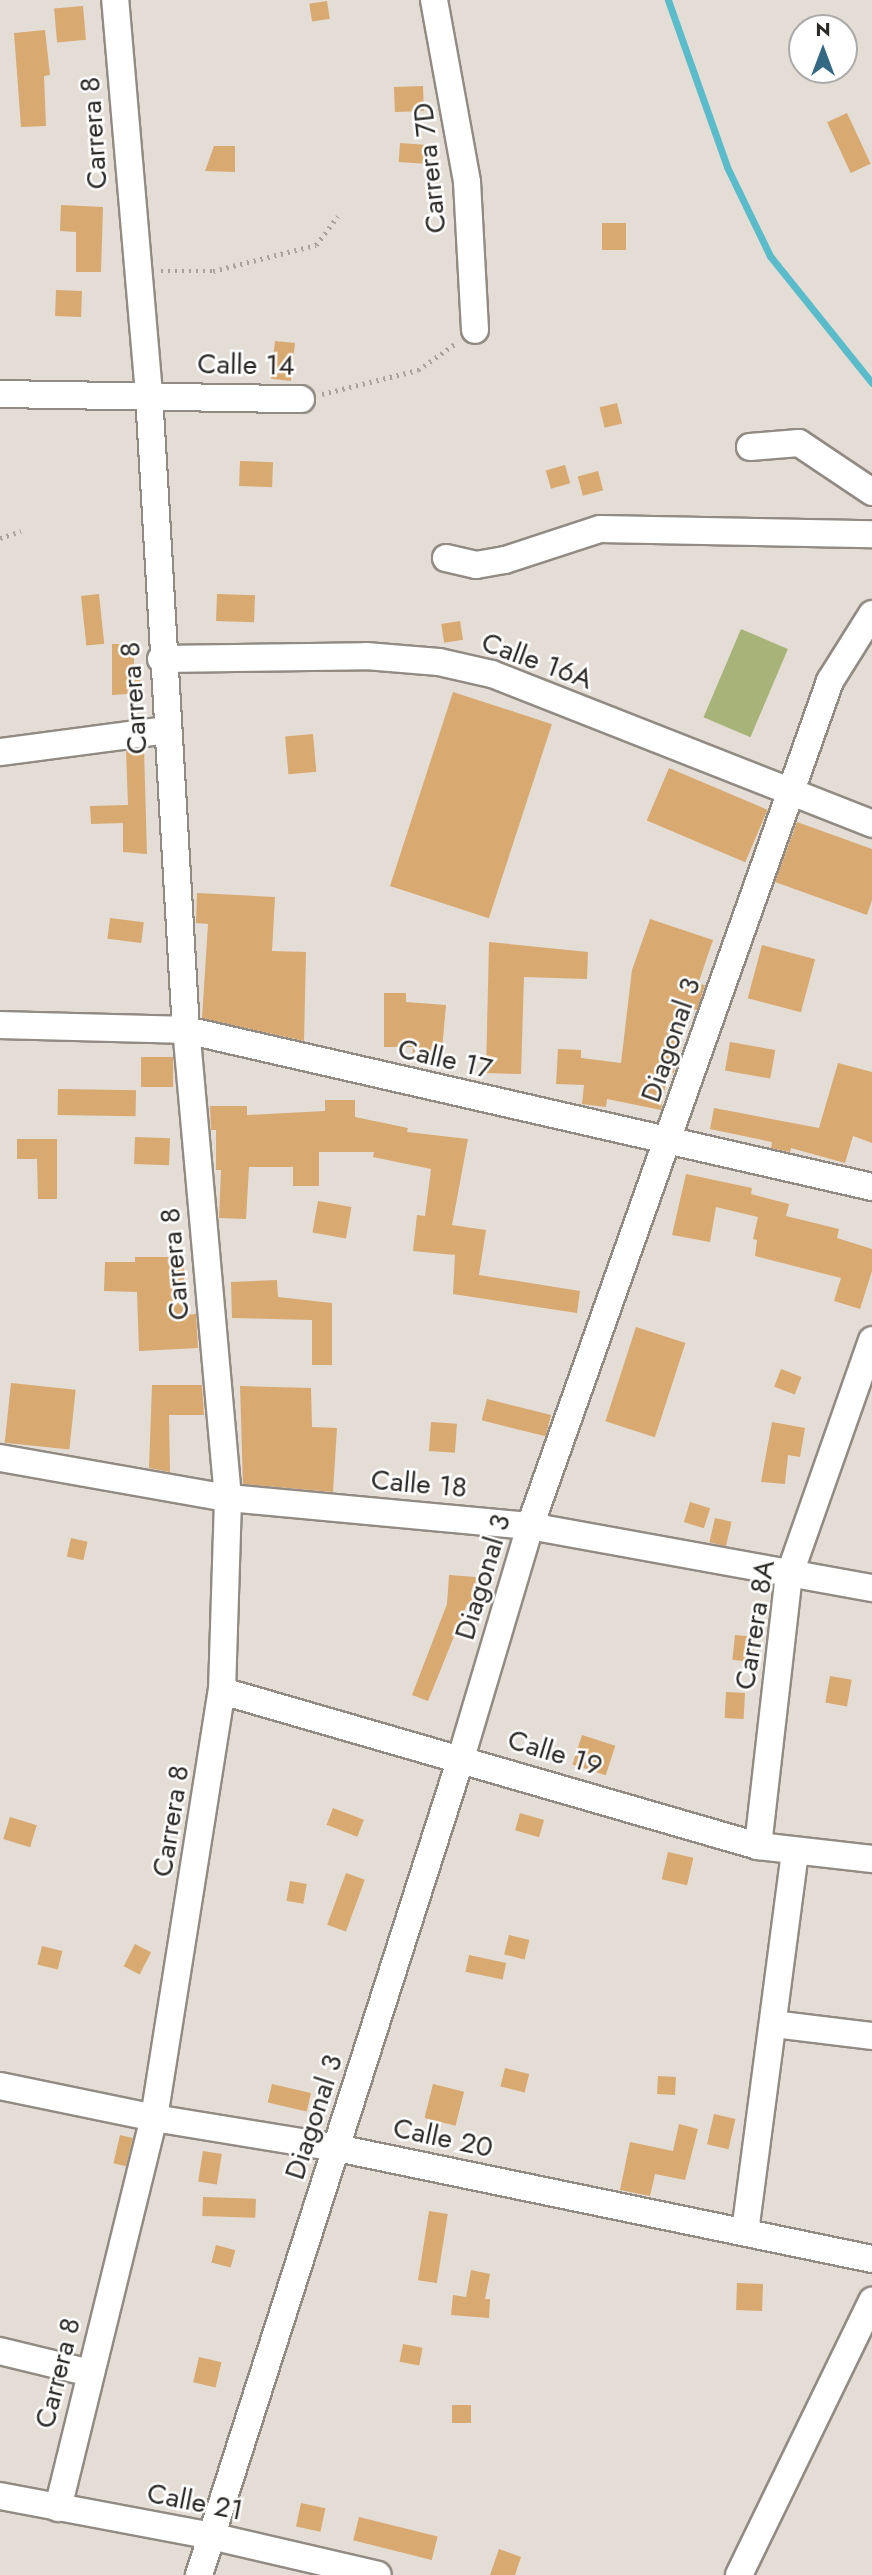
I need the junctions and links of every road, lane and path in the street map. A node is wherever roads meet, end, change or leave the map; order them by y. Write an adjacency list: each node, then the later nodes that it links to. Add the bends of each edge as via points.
1 (115, 0): 4 (street, Carrera 8)
2 (434, 0): 5 (street, Carrera 7D, via 467,182)
3 (338, 216): 4 (path, via 316,245 212,271)
4 (136, 271): 7 (street, Carrera 8)
5 (475, 330): 8 (path, Calle 14, via 418,370)
6 (0, 394): 7 (street, Calle 14)
7 (149, 394): 8 (street, Calle 14); 16 (street, Carrera 8)
8 (301, 399)
9 (750, 447): 10 (street, via 799,443 839,465)
10 (872, 492)
11 (21, 531): 13 (path)
12 (872, 534): 14 (street, via 600,529 505,560 476,565)
13 (0, 538)
14 (446, 558)
15 (872, 614): 19 (street, Diagonal 3, via 830,681)
16 (161, 659): 17 (street, Carrera 8); 19 (street, Calle 16A, via 366,656 439,662 492,674)
17 (168, 730): 18 (street); 22 (street, Carrera 8)
18 (0, 752)
19 (789, 792): 20 (street, Calle 16A); 23 (street, Diagonal 3)
20 (872, 824)
21 (0, 1025): 22 (street, Calle 17)
22 (186, 1030): 23 (street, Calle 17); 27 (street, Carrera 8)
23 (668, 1143): 24 (street, Calle 17); 28 (street, Diagonal 3)
24 (872, 1187)
25 (872, 1340): 29 (street, Carrera 8A)
26 (0, 1458): 27 (street, Calle 18)
27 (228, 1498): 28 (street, Calle 18); 31 (street, Carrera 8)
28 (530, 1526): 29 (street, Calle 18); 32 (street, Diagonal 3)
29 (789, 1576): 30 (street, Calle 18); 33 (street, Carrera 8A)
30 (872, 1588)
31 (222, 1691): 32 (street, Calle 19); 39 (street, Carrera 8)
32 (461, 1758): 33 (street, Calle 19); 40 (street, Diagonal 3)
33 (758, 1846): 34 (street, Calle 19)
34 (796, 1852): 35 (street, Calle 19); 36 (street)
35 (872, 1859)
36 (773, 2024): 37 (street); 41 (street)
37 (872, 2036)
38 (0, 2086): 39 (street, Calle 20)
39 (154, 2118): 40 (street, Calle 20); 45 (street, Carrera 8)
40 (337, 2148): 41 (street, Calle 20); 48 (street, Diagonal 3)
41 (745, 2232): 42 (street, Calle 20)
42 (872, 2259)
43 (872, 2301): 51 (street)
44 (0, 2351): 45 (street)
45 (90, 2373): 47 (street, Carrera 8)
46 (0, 2496): 47 (street, Calle 21)
47 (58, 2508): 48 (street, Calle 21)
48 (211, 2536): 49 (street, Diagonal 3); 50 (street, Calle 21)
49 (199, 2575)
50 (378, 2575)
51 (739, 2575)

